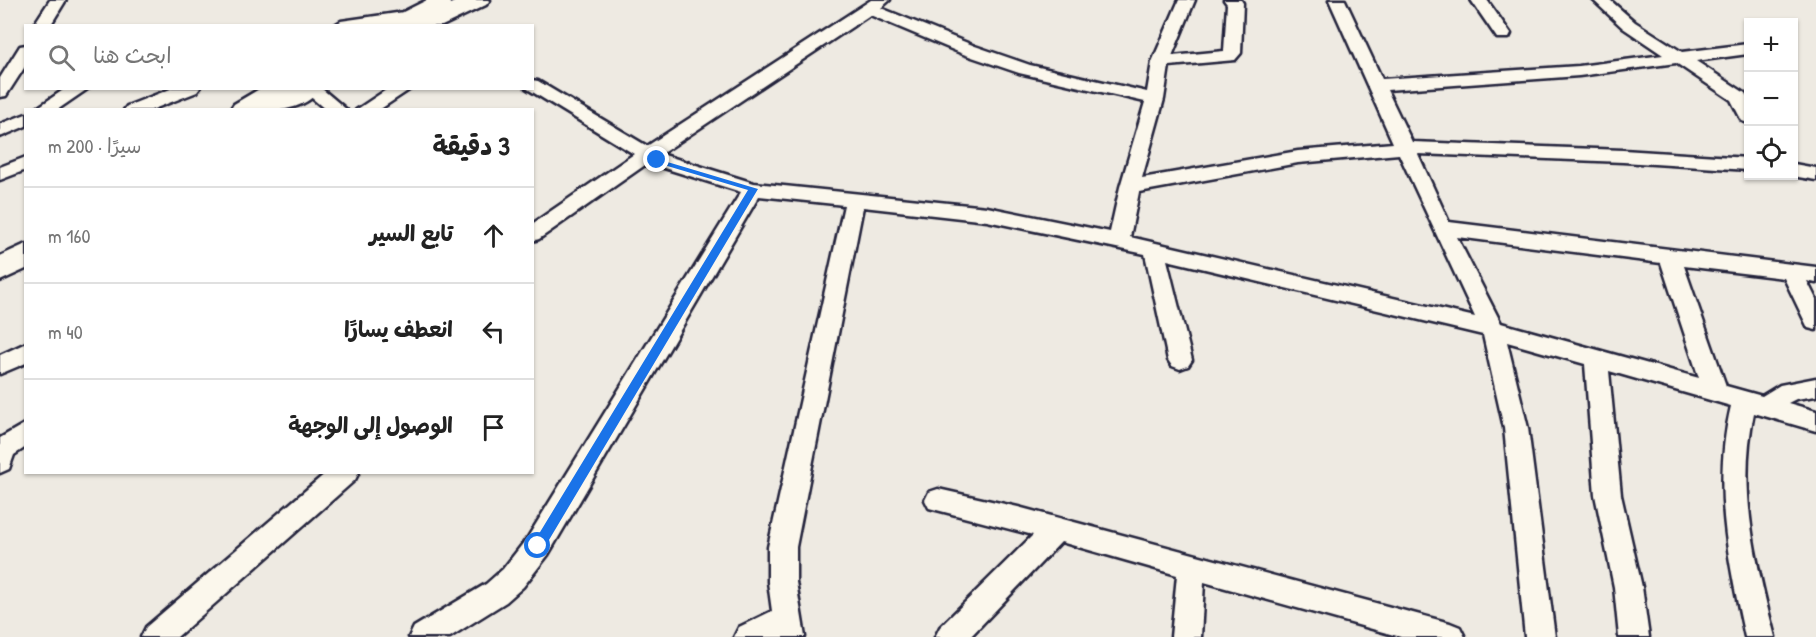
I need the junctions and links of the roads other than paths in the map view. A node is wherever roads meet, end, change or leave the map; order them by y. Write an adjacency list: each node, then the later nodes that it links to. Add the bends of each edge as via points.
1 (58, 0): 11 (street)
2 (446, 0): 10 (main road)
3 (478, 0): 10 (main road)
4 (1187, 0): 17 (street)
5 (1232, 0): 17 (street, via 1234,23 1229,56)
6 (1337, 0): 18 (street)
7 (1479, 0): 13 (street)
8 (1601, 0): 16 (street, via 1629,26)
9 (875, 4): 27 (street, via 969,50 1025,69); 38 (street)
10 (405, 23): 12 (street)
11 (42, 24)
12 (384, 24)
13 (1503, 34)
14 (1744, 50): 16 (street)
15 (24, 53): 26 (street)
16 (1682, 59): 18 (street, via 1579,71); 28 (street, via 1739,97)
17 (1161, 62): 27 (street)
18 (1376, 85): 37 (street)
19 (534, 86): 38 (street)
20 (77, 90): 29 (street)
21 (186, 90): 30 (street)
22 (277, 90): 31 (main road)
23 (305, 90): 32 (main road)
24 (311, 90): 33 (street)
25 (400, 90): 34 (street)
26 (0, 92)
27 (1155, 99): 44 (street)
28 (1744, 107)
29 (46, 108)
30 (138, 108)
31 (246, 108)
32 (275, 108)
33 (335, 108)
34 (368, 108)
35 (24, 120): 36 (street)
36 (0, 131)
37 (1405, 148): 40 (street); 44 (street, via 1298,157); 47 (street)
38 (646, 155): 45 (street); 48 (street)
39 (24, 164): 42 (street)
40 (1744, 164)
41 (1798, 171): 43 (street)
42 (0, 174)
43 (1816, 174)
44 (1130, 187): 50 (street)
45 (753, 189): 46 (street); 76 (street, via 538,546 496,593)
46 (855, 199): 50 (street, via 987,214); 74 (street, via 782,547)
47 (1442, 228): 54 (street); 59 (street)
48 (534, 233)
49 (24, 236): 51 (main road)
50 (1119, 241): 52 (street)
51 (0, 249)
52 (1154, 249): 59 (street); 62 (street)
53 (24, 256): 55 (main road)
54 (1670, 256): 56 (street); 65 (street)
55 (0, 270)
56 (1791, 272): 57 (street); 58 (street)
57 (1816, 275)
58 (1816, 322)
59 (1493, 329): 61 (street); 81 (street, via 1516,428)
60 (24, 353): 63 (street)
61 (1596, 359): 65 (street); 82 (street, via 1608,495 1628,587)
62 (1180, 360)
63 (0, 365)
64 (1816, 387): 66 (street)
65 (1716, 393): 66 (street)
66 (1755, 404): 67 (street); 83 (street, via 1733,457 1743,559)
67 (1816, 421)
68 (24, 435): 69 (street)
69 (7, 453)
70 (344, 474): 75 (street)
71 (938, 500): 72 (street)
72 (1055, 530): 73 (street); 78 (street)
73 (1191, 567): 79 (street); 80 (street)
74 (788, 628): 77 (street)
75 (156, 637)
76 (424, 637)
77 (749, 637)
78 (950, 637)
79 (1186, 637)
80 (1450, 637)
81 (1540, 637)
82 (1634, 637)
83 (1760, 637)

